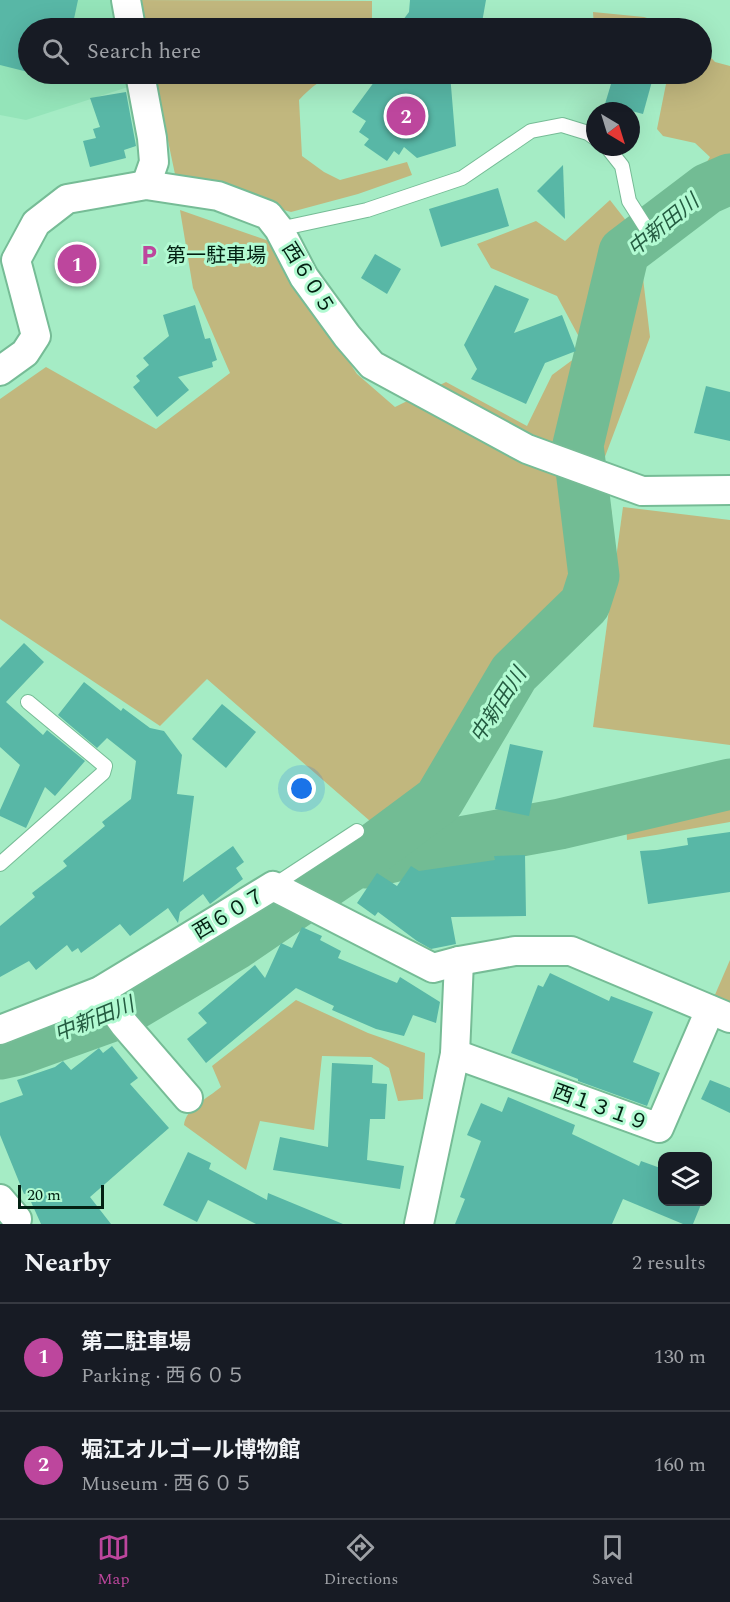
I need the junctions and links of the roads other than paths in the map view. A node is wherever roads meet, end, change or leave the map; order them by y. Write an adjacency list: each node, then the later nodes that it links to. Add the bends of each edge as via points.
1 (126, 0): 2 (street)
2 (129, 18)
3 (142, 84): 6 (street, via 154,162)
4 (586, 133): 7 (lane, via 562,125 531,131 462,178 368,210)
5 (614, 156): 8 (lane, via 622,166 629,201)
6 (146, 185): 7 (street, 西６０５, via 218,196 268,215); 9 (street, 西６０５, via 67,199 36,223)
7 (279, 229): 11 (street, 西６０５, via 304,277 372,365 527,449 642,491)
8 (648, 231)
9 (8, 257): 10 (street, 西６０５, via 36,336 25,353)
10 (0, 371)
11 (730, 490)
12 (28, 702): 14 (lane, via 105,766 104,773)
13 (357, 831): 15 (lane)
14 (0, 864)
15 (279, 889): 16 (street, 西６０７, via 433,968); 17 (street, 西６０７)
16 (459, 961): 18 (street, 西６０７, via 515,951 571,951); 20 (street)
17 (103, 995): 19 (street, 西６０７); 21 (street)
18 (720, 1014): 20 (street, 西１３１９, via 659,1128)
19 (0, 1030)
20 (455, 1054): 22 (street)
21 (188, 1098)
22 (419, 1224)

